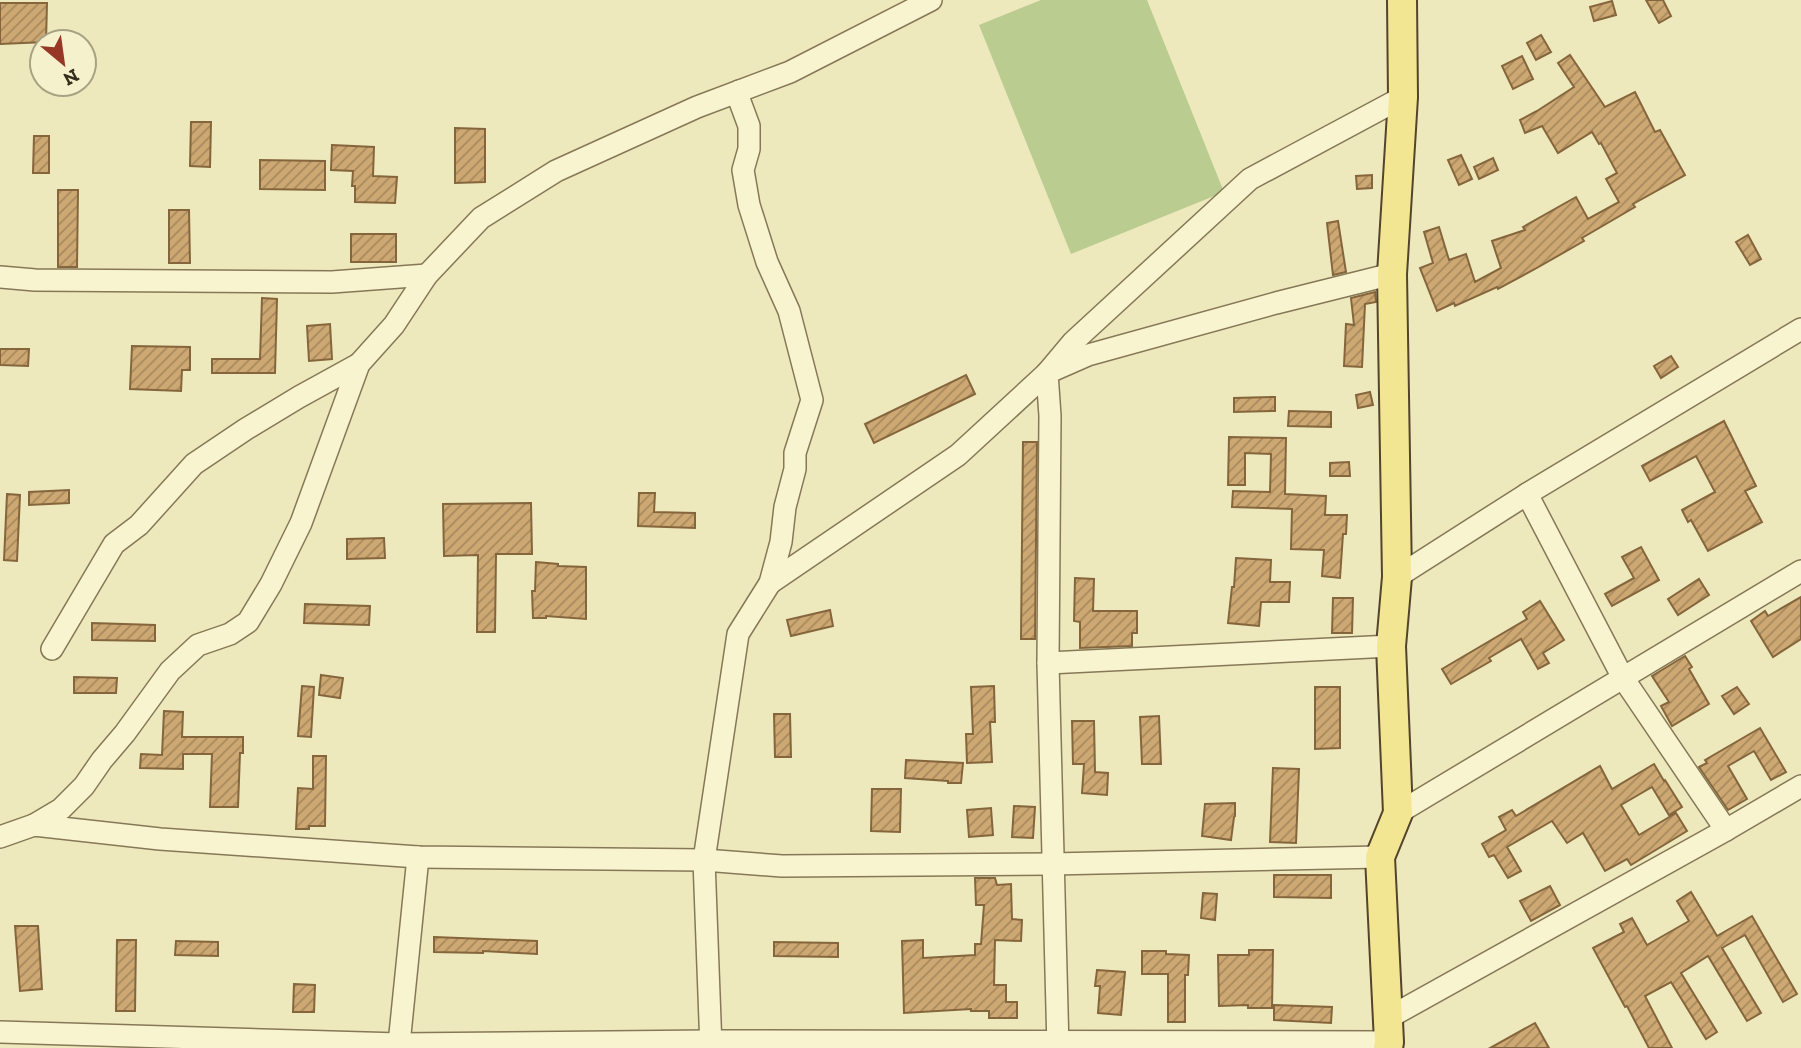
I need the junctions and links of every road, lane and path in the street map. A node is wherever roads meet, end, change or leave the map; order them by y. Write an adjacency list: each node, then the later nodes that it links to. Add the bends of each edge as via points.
1 (931, 0): 3 (street, via 790,72)
2 (1402, 0): 4 (main road)
3 (739, 91): 6 (street, via 556,171 481,218); 14 (street, via 750,126 743,170 745,190 766,262 789,311 812,400 795,453)
4 (1403, 97): 5 (main road); 10 (street, via 1250,179 1073,342)
5 (1392, 274): 10 (street, via 1088,355); 13 (main road)
6 (427, 275): 7 (street, via 331,282); 9 (street, via 394,325)
7 (0, 277)
8 (1801, 329): 11 (street)
9 (359, 364): 16 (street, via 194,464 139,525 114,544); 21 (street, via 301,523 248,622 198,645 170,671 84,786 61,809)
10 (1048, 373): 14 (street, via 958,455); 17 (street)
11 (1527, 494): 13 (street); 18 (street)
12 (1801, 571): 18 (street)
13 (1397, 577): 15 (main road)
14 (770, 583): 26 (street, via 738,634)
15 (1391, 646): 17 (street); 20 (main road)
16 (52, 649)
17 (1048, 663): 27 (street)
18 (1623, 678): 20 (street); 22 (street)
19 (1801, 786): 22 (street)
20 (1398, 813): 25 (main road)
21 (34, 825): 23 (street); 24 (street)
22 (1726, 830): 29 (street)
23 (0, 837)
24 (418, 857): 26 (street); 30 (street)
25 (1380, 857): 27 (street); 29 (main road)
26 (704, 860): 27 (street, via 782,866); 31 (street)
27 (1052, 864): 32 (street)
28 (0, 1032): 30 (street)
29 (1388, 1036): 32 (street)
30 (399, 1044): 31 (street)
31 (711, 1045): 32 (street)
32 (1058, 1045)

